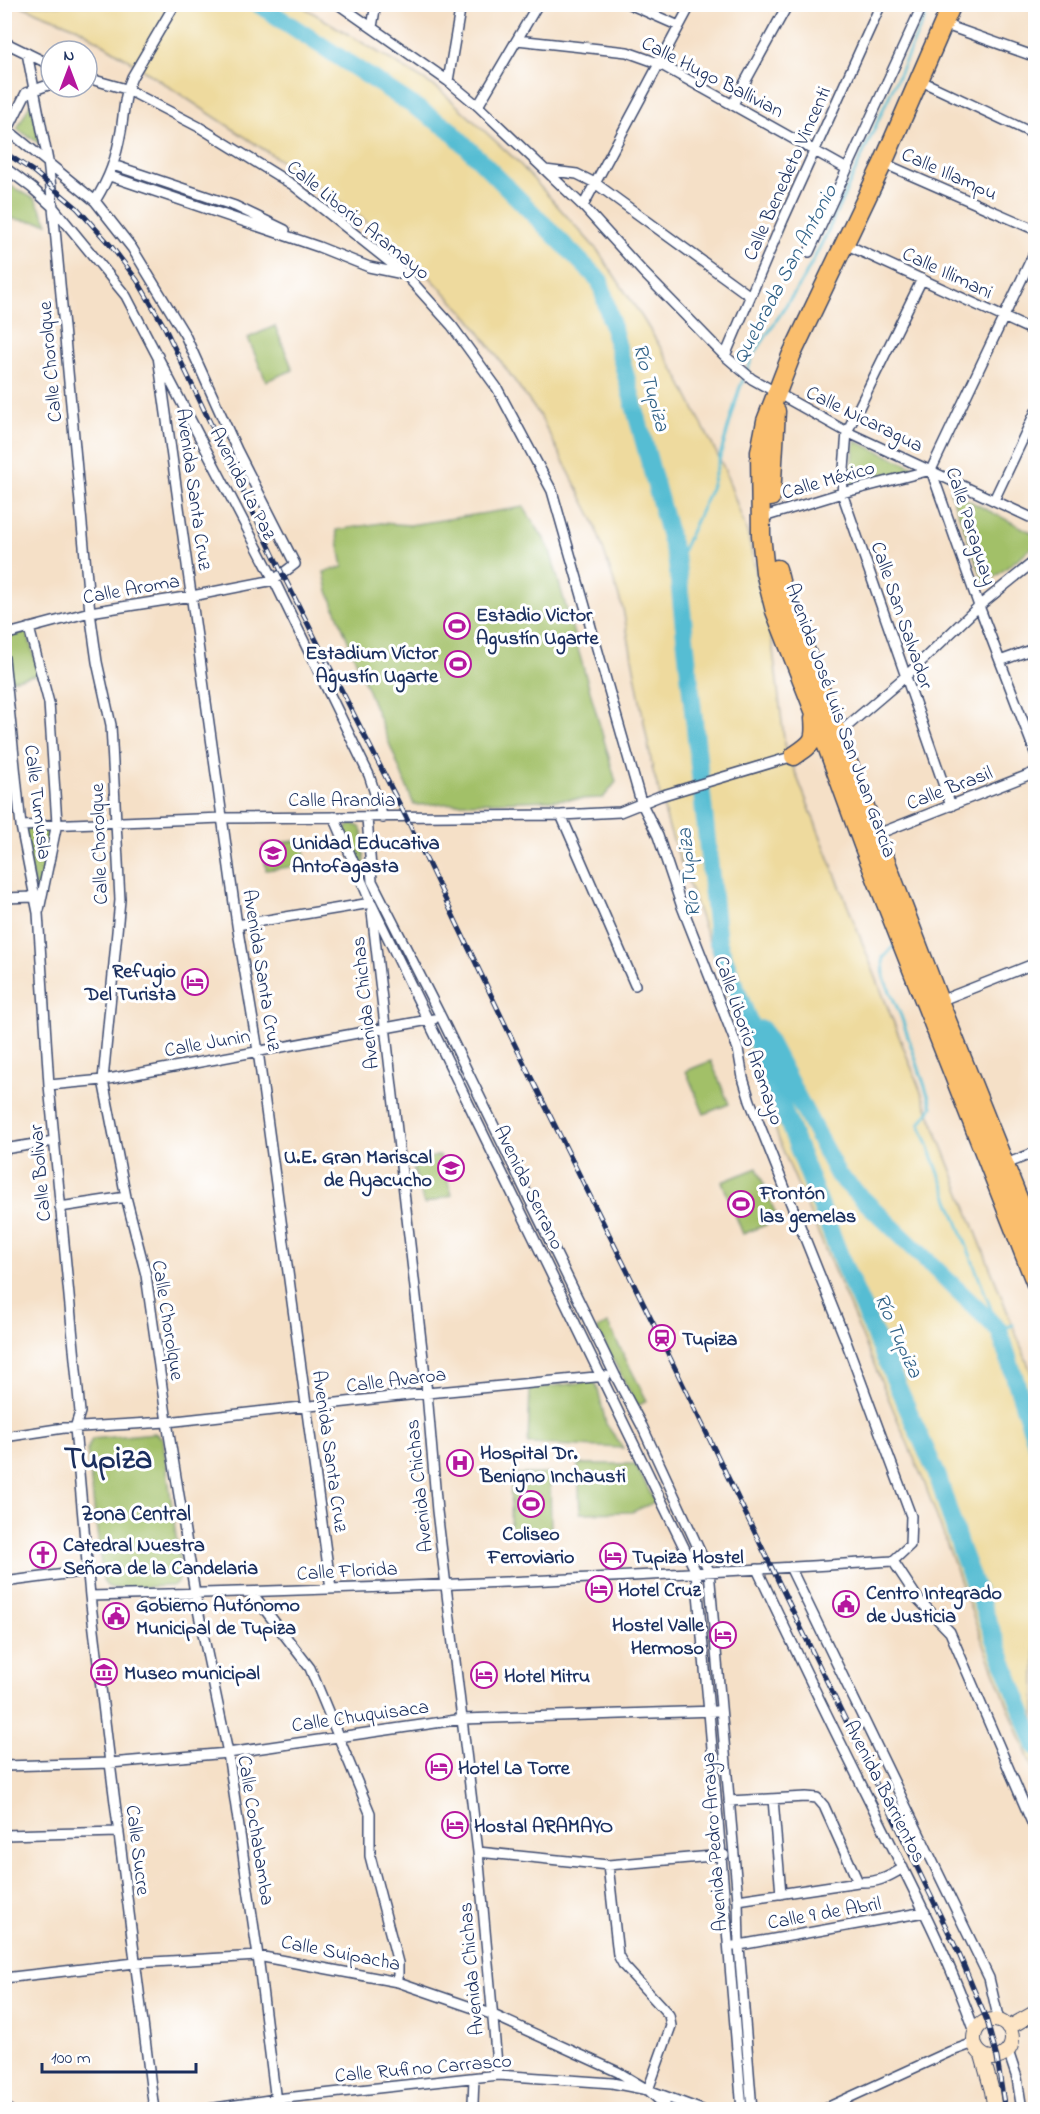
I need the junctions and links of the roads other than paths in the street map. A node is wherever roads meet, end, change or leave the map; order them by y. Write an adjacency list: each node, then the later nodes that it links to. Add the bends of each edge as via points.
1 (175, 4): 26 (street)
2 (338, 4): 14 (street, Calle Nicaragua)
3 (376, 4): 14 (street)
4 (460, 4): 23 (street)
5 (538, 4): 15 (street)
6 (629, 4): 13 (street)
7 (691, 4): 13 (street)
8 (788, 4): 27 (street)
9 (881, 4): 31 (street, Calle Benedeto Vincenti)
10 (923, 4): 36 (street)
11 (952, 4): 12 (highway)
12 (943, 24): 18 (street); 21 (highway)
13 (679, 26): 20 (street)
14 (372, 27): 23 (street, Calle Nicaragua)
15 (517, 40): 20 (street, Calle Hugo Ballivian, via 627,52); 28 (street)
16 (4, 42): 17 (street)
17 (27, 53): 19 (street); 25 (street, Calle Chorolque)
18 (1035, 57)
19 (39, 59)
20 (658, 63): 27 (street, Calle Hugo Ballivian); 39 (street)
21 (919, 80): 30 (street); 33 (highway)
22 (99, 81): 26 (street, Calle Liborio Aramayo)
23 (448, 81): 28 (street, Calle Nicaragua)
24 (39, 87): 25 (street)
25 (34, 88): 29 (street, via 26,93); 32 (street, Calle Chorolque)
26 (126, 89): 34 (street); 48 (street, Calle Liborio Aramayo, via 216,137 293,185)
27 (733, 104): 31 (street, Calle Hugo Ballivian)
28 (478, 106): 37 (street, Calle Nicaragua)
29 (6, 128): 32 (street, Avenida La Paz)
30 (1035, 135)
31 (815, 151): 36 (street, Calle Hugo Ballivian); 50 (street, Calle Benedeto Vincenti)
32 (48, 161): 40 (street, Avenida La Paz); 42 (street, Calle Chorolque)
33 (883, 163): 43 (street, Calle Illampu); 44 (highway)
34 (113, 165): 38 (street); 45 (street, via 235,206)
35 (4, 167): 42 (street, Avenida La Paz)
36 (847, 169): 47 (street)
37 (545, 170): 39 (street, via 577,174); 41 (street, Calle Nicaragua)
38 (110, 176): 40 (street); 45 (street)
39 (595, 183): 41 (street); 50 (street)
40 (95, 201): 64 (street, Avenida La Paz, via 132,248 185,335)
41 (583, 206): 54 (street, Calle Nicaragua)
42 (53, 207): 53 (street, Avenida La Paz, via 126,296); 68 (street, Calle Chorolque)
43 (1035, 230)
44 (844, 244): 49 (street, Calle Illimani); 55 (highway)
45 (319, 247): 48 (street, via 369,267)
46 (1035, 249): 51 (street, Calle Paraguay)
47 (809, 252)
48 (406, 275): 82 (street, Calle Liborio Aramayo, via 452,326 497,388 552,491)
49 (922, 279): 51 (street, Calle Illimani); 57 (street)
50 (750, 296): 54 (street, Calle Benedeto Vincenti)
51 (1004, 318): 52 (street, Calle Illimani); 58 (street, Calle Paraguay)
52 (1035, 332)
53 (158, 356): 65 (street, Avenida La Paz); 66 (street, Avenida Santa Cruz)
54 (725, 356): 55 (street, Calle Nicaragua)
55 (776, 394): 57 (street, Calle Nicaragua); 61 (highway, Avenida José Luis San Juan García); 76 (highway, Avenida José Luis San Juan García, via 760,452 765,572 775,611)
56 (1035, 411): 60 (street)
57 (847, 432): 58 (street, Calle Nicaragua); 59 (street, Calle San Salvador)
58 (931, 470): 59 (street, Calle México); 60 (street, Calle Nicaragua); 67 (street, Calle Paraguay)
59 (842, 493): 61 (street, Calle México); 75 (street, Calle San Salvador)
60 (994, 500): 62 (street, Calle Nicaragua)
61 (770, 515): 77 (highway, Avenida José Luis San Juan García, via 782,589)
62 (1035, 520)
63 (1035, 560): 67 (street)
64 (295, 564): 65 (street, Calle Aroma)
65 (274, 580): 66 (street, Calle Aroma); 88 (street, Avenida La Paz, via 369,775)
66 (192, 596): 68 (street, Calle Aroma); 86 (street, Avenida Santa Cruz)
67 (979, 606): 73 (street, Calle Paraguay); 75 (street)
68 (90, 612): 69 (street, Calle Aroma); 89 (street, Calle Chorolque, via 111,725)
69 (29, 628): 70 (street, Calle Aroma); 90 (street, via 49,703)
70 (4, 635)
71 (1035, 648): 73 (street)
72 (4, 658): 74 (street, Calle Tumusla)
73 (1000, 661): 78 (street, Calle Paraguay)
74 (5, 673): 91 (street, Calle Tumusla)
75 (906, 676): 77 (street); 83 (street, Calle San Salvador)
76 (813, 708): 79 (highway, via 812,744); 81 (highway, Avenida José Luis San Juan García)
77 (838, 734): 92 (highway, Avenida José Luis San Juan García)
78 (1035, 755)
79 (794, 756): 81 (highway, via 818,757); 82 (street, Calle Arandia)
80 (1035, 772): 83 (street, Calle Brasil)
81 (838, 777): 100 (highway, Avenida José Luis San Juan García)
82 (641, 802): 84 (street, Calle Arandia, via 620,812); 122 (street, Calle Liborio Aramayo, via 658,836 738,1049 750,1101 911,1516 910,1545)
83 (951, 806): 92 (street, Calle Brasil)
84 (561, 815): 88 (street, Calle Arandia); 99 (street)
85 (334, 817): 86 (street, Calle Arandia); 87 (street, Calle Arandia); 95 (street, Avenida Serrano)
86 (222, 818): 89 (street, Calle Arandia); 97 (street, Avenida Santa Cruz)
87 (367, 818): 88 (street, Calle Arandia); 95 (street, Avenida Serrano)
88 (383, 818)
89 (115, 820): 90 (street, Calle Arandia); 105 (street, Calle Chorolque, via 120,900)
90 (57, 823): 91 (street, Calle Arandia); 96 (street)
91 (21, 826): 93 (street, Calle Tumusla)
92 (875, 835): 100 (highway, Avenida José Luis San Juan García)
93 (34, 897): 94 (street); 96 (street, Calle Tumusla)
94 (4, 898)
95 (376, 901): 97 (street); 101 (street, Avenida Serrano); 102 (street, Avenida Serrano); 103 (street, Avenida Chichas)
96 (38, 913): 106 (street, Calle Bolivar)
97 (237, 925): 104 (street, Avenida Santa Cruz)
98 (1035, 963): 100 (street)
99 (635, 985)
100 (932, 1004): 110 (highway, Avenida José Luis San Juan García)
101 (441, 1017): 102 (street, Calle Junin); 115 (street, Avenida Serrano)
102 (429, 1020): 103 (street, Calle Junin); 116 (street, Avenida Serrano)
103 (385, 1029): 104 (street, Calle Junin); 117 (street, Avenida Chichas)
104 (258, 1051): 105 (street, Calle Junin); 118 (street, Avenida Santa Cruz)
105 (103, 1080): 106 (street, Calle Junin); 111 (street, Calle Chorolque)
106 (49, 1085): 107 (street, Calle Bolivar)
107 (54, 1142): 108 (street); 112 (street, Calle Bolivar)
108 (4, 1149)
109 (1035, 1152): 110 (street)
110 (997, 1167): 113 (highway, Avenida José Luis San Juan García); 114 (highway, Avenida José Luis San Juan García)
111 (126, 1197): 112 (street); 119 (street, Calle Chorolque, via 146,1275)
112 (60, 1207): 120 (street, Calle Bolivar, via 80,1412)
113 (1035, 1243)
114 (1035, 1284)
115 (615, 1375): 116 (street, Calle Avaroa); 126 (street, Avenida Serrano)
116 (602, 1376): 117 (street, Calle Avaroa); 127 (street, Avenida Serrano)
117 (427, 1393): 118 (street, Calle Avaroa); 129 (street, Avenida Chichas)
118 (308, 1407): 119 (street, Calle Avaroa); 130 (street, Avenida Santa Cruz)
119 (167, 1422): 120 (street, Calle Avaroa); 131 (street, Calle Chorolque)
120 (75, 1428): 121 (street, Calle Avaroa); 125 (street, Calle Bolivar)
121 (4, 1437)
122 (893, 1561): 123 (street, Calle Florida); 144 (street, via 918,1599 950,1632)
123 (790, 1568): 124 (street, Calle Florida); 162 (street, Avenida Barrientos, via 989,1978)
124 (757, 1569): 126 (street, Calle Florida); 150 (street, Avenida Barrientos)
125 (88, 1571): 128 (street); 133 (street, Calle Sucre)
126 (709, 1571): 127 (street, Calle Florida); 134 (street, Avenida Pedro Arraya)
127 (696, 1572): 129 (street, Calle Florida); 135 (street, Avenida Pedro Arraya)
128 (4, 1582)
129 (447, 1584): 130 (street, Calle Florida); 136 (street, Avenida Chichas)
130 (331, 1589): 132 (street, Calle Florida)
131 (195, 1593): 132 (street, Calle Florida); 133 (street, Calle Florida); 138 (street, Calle Cochabamba)
132 (252, 1593): 137 (street, via 310,1668)
133 (90, 1596): 139 (street, Calle Sucre)
134 (721, 1711): 135 (street, Calle Chuquisaca); 142 (street, Avenida Pedro Arraya)
135 (710, 1712): 136 (street, Calle Chuquisaca); 148 (street, Avenida Pedro Arraya)
136 (463, 1719): 137 (street, Calle Chuquisaca); 146 (street, Avenida Chichas)
137 (339, 1737): 138 (street, Calle Chuquisaca); 159 (street, via 370,1813 370,1856 398,1963)
138 (228, 1753): 139 (street, Calle Chuquisaca); 156 (street, Calle Cochabamba)
139 (110, 1762): 140 (street, Calle Chuquisaca); 143 (street, Calle Sucre)
140 (4, 1766)
141 (773, 1799): 142 (street); 151 (street, via 817,1798); 152 (street)
142 (729, 1801): 147 (street, Avenida Pedro Arraya)
143 (119, 1832): 145 (street); 157 (street, Calle Sucre)
144 (1035, 1832)
145 (4, 1836)
146 (478, 1852): 149 (street); 161 (street, Avenida Chichas)
147 (732, 1854): 148 (street); 153 (street, Avenida Pedro Arraya)
148 (720, 1855): 149 (street); 155 (street, Avenida Pedro Arraya)
149 (608, 1865): 167 (street, via 618,1955 669,2015 671,2026)
150 (903, 1868): 151 (street, via 885,1880); 154 (street, Avenida Barrientos)
151 (858, 1882): 152 (street)
152 (781, 1894): 153 (street)
153 (738, 1900): 155 (street, Avenida Pedro Arraya)
154 (925, 1912): 155 (street, Calle 9 de Abril); 163 (street, Avenida Barrientos, via 961,1990)
155 (734, 1946): 177 (street, Avenida Pedro Arraya); 178 (street, Avenida Pedro Arraya)
156 (258, 1956): 157 (street, Calle Suipacha); 159 (street, Calle Suipacha); 168 (street, Calle Cochabamba)
157 (135, 1963): 158 (street, Calle Suipacha); 171 (street, Calle Sucre)
158 (4, 1978)
159 (398, 1982): 161 (street, Calle Suipacha)
160 (1035, 2012): 162 (street)
161 (492, 2014): 165 (street, Avenida Chichas); 167 (street, Calle Suipacha, via 618,2072)
162 (1004, 2025): 163 (street, via 993,2020 982,2023); 164 (street, via 1012,2041)
163 (977, 2044): 164 (street, via 992,2059); 179 (street, via 949,2052); 180 (street, Avenida Barrientos)
164 (1008, 2051): 181 (street)
165 (498, 2075): 166 (street, Calle Rufino Carrasco); 167 (street, Calle Rufino Carrasco, via 612,2083)
166 (474, 2078): 168 (street, Calle Rufino Carrasco); 174 (street, via 473,2103)
167 (648, 2090): 175 (street, Calle Suipacha); 176 (street, Calle Suipacha)
168 (276, 2099): 172 (street, Calle Rufino Carrasco); 173 (street, Calle Cochabamba)
169 (4, 2104): 170 (street)
170 (9, 2109)
171 (154, 2109)
172 (202, 2109)
173 (277, 2109)
174 (468, 2109)
175 (670, 2109)
176 (702, 2109)
177 (742, 2109)
178 (752, 2109)
179 (822, 2109)
180 (995, 2109)
181 (1022, 2109)

